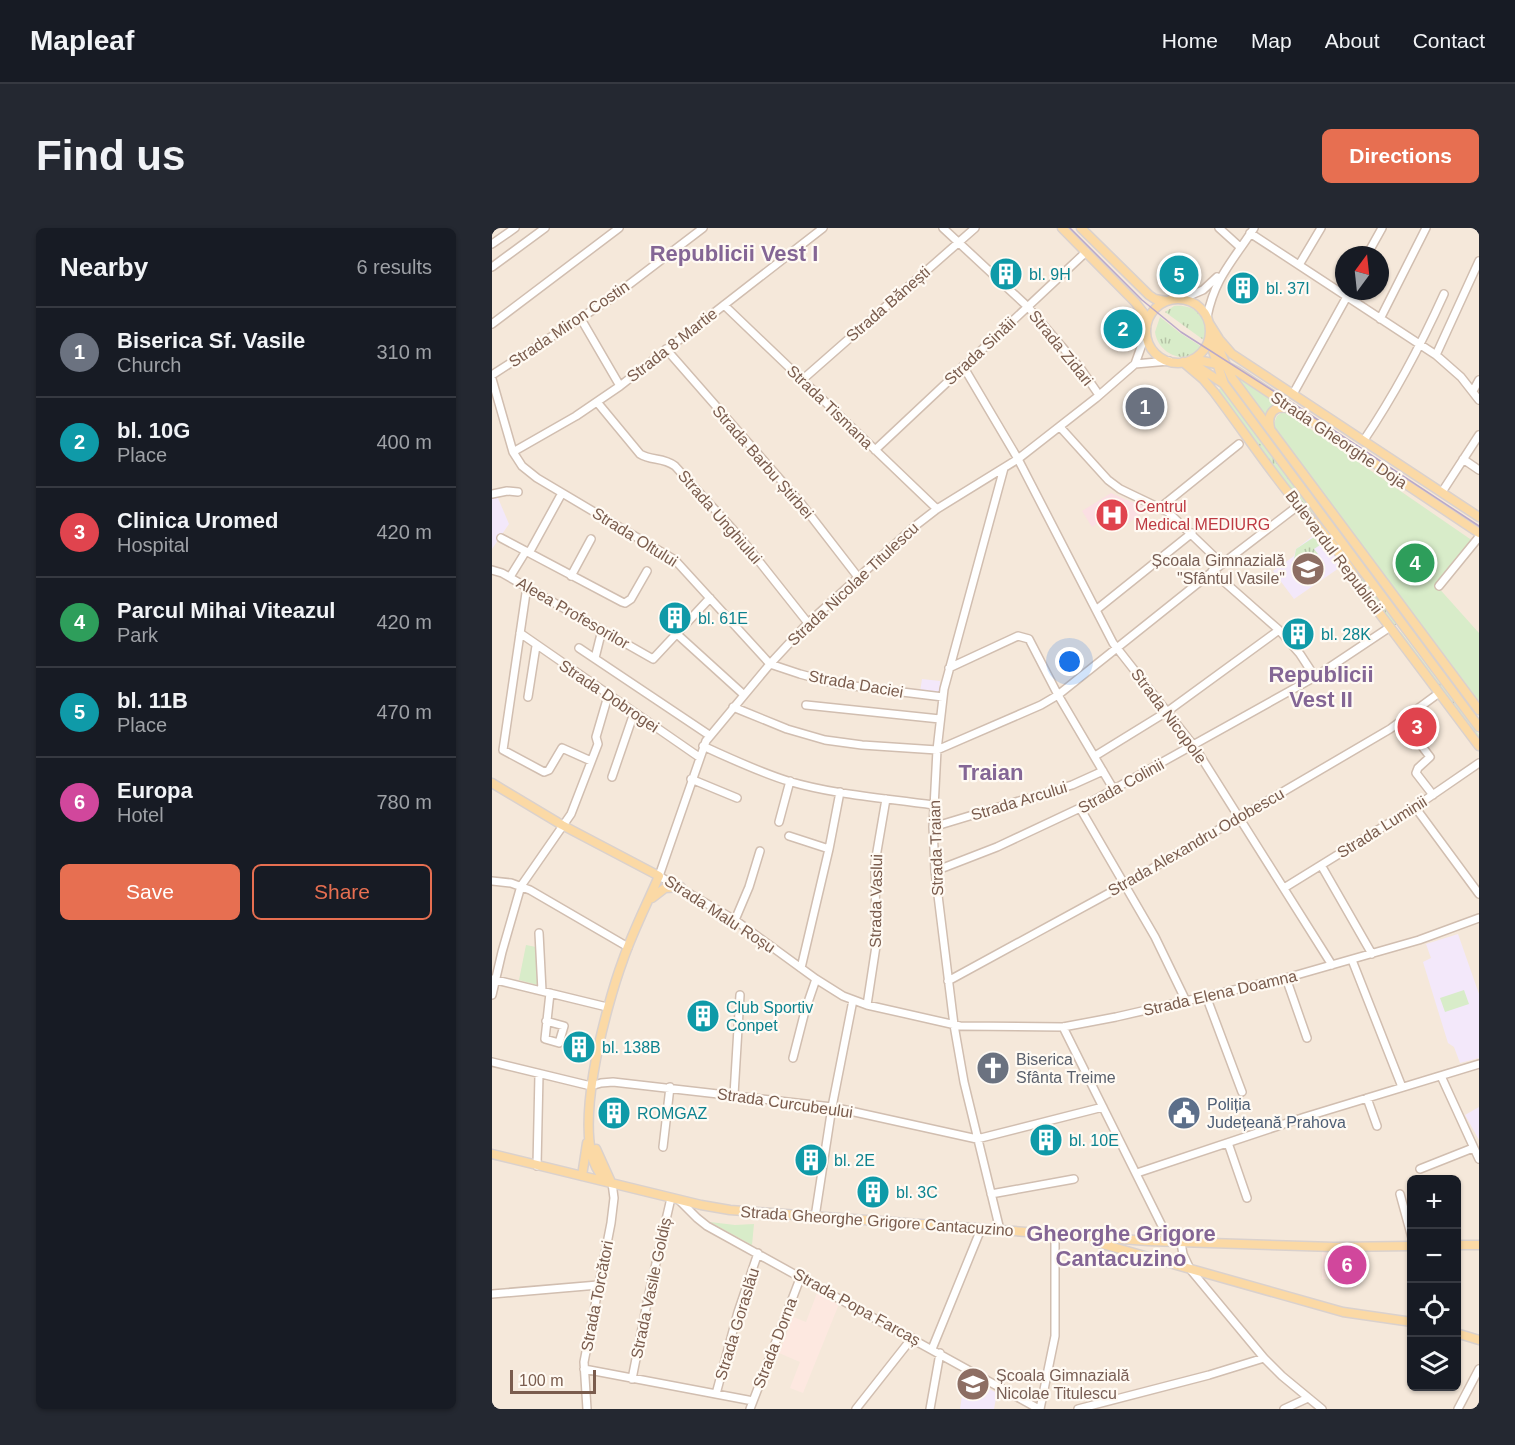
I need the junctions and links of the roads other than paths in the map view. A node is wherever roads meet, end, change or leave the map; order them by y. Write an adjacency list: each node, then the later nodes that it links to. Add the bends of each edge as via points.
1 (515, 228): 16 (street)
2 (545, 228): 22 (street)
3 (620, 228): 35 (street)
4 (703, 228): 32 (street, Strada Miron Costin)
5 (823, 228): 30 (street, Strada 8 Martie)
6 (943, 228): 15 (street, Strada Zidari)
7 (975, 228): 15 (street, Strada Bănești)
8 (1062, 228): 19 (main road)
9 (1081, 228): 29 (main road, via 1149,295)
10 (1219, 228): 18 (street)
11 (1321, 228): 21 (street)
12 (1382, 228): 17 (street)
13 (1426, 228): 34 (street)
14 (1252, 231): 18 (street); 21 (street)
15 (958, 243): 31 (street, Strada Zidari); 47 (street, Strada Bănești)
16 (492, 244)
17 (1373, 246)
18 (1240, 247): 23 (street)
19 (1086, 252): 31 (street, Strada Sinăii); 33 (main road)
20 (1479, 261): 40 (street)
21 (1299, 265): 24 (street)
22 (492, 267)
23 (1223, 271): 26 (street, via 1203,290); 36 (street, via 1214,289)
24 (1335, 286)
25 (1444, 294): 38 (street)
26 (1182, 299): 29 (main road); 36 (main road, via 1197,304)
27 (1345, 300): 52 (street)
28 (1356, 300): 34 (street)
29 (1166, 301): 33 (main road)
30 (724, 305): 39 (street, Strada 8 Martie); 47 (street, Strada Tismana)
31 (1028, 307): 45 (street, Strada Sinăii); 53 (street, Strada Zidari)
32 (581, 319): 46 (street, Strada Miron Costin); 50 (street)
33 (1148, 319): 37 (main road)
34 (1380, 319): 38 (street)
35 (492, 324)
36 (1209, 328): 42 (main road, via 1204,350); 44 (main road, Bulevardul Republicii); 52 (main road, Strada Gheorghe Doja, via 1232,354)
37 (1146, 333): 41 (main road, via 1153,351); 43 (street, Strada Nicolae Titulescu)
38 (1420, 345): 40 (street); 60 (street, via 1396,392)
39 (666, 350): 50 (street, Strada 8 Martie); 87 (street, Strada Barbu Știrbei, via 800,502)
40 (1436, 355): 51 (street)
41 (1169, 361): 42 (main road); 43 (street)
42 (1188, 361): 44 (main road, Strada Gheorghe Doja); 49 (main road, Bulevardul Republicii); 72 (main road, Bulevardul Republicii)
43 (1135, 364): 53 (street, Strada Nicolae Titulescu)
44 (1222, 365): 49 (main road, Bulevardul Republicii); 56 (main road, Strada Gheorghe Doja); 58 (main road, Bulevardul Republicii)
45 (963, 366): 62 (street, Strada Sinăii); 64 (street, Strada Nicopole)
46 (492, 377): 63 (street)
47 (802, 380): 62 (street, Strada Tismana)
48 (1479, 380): 51 (street)
49 (1224, 384): 117 (main road, Bulevardul Republicii)
50 (620, 386): 55 (street, Strada 8 Martie)
51 (1473, 391): 54 (street)
52 (1293, 394): 60 (main road, Strada Gheorghe Doja)
53 (1099, 395): 57 (street, Strada Nicolae Titulescu)
54 (1479, 400)
55 (597, 402): 63 (street, Strada 8 Martie); 92 (street, Strada Unghiului, via 640,454 665,459 675,466 739,536)
56 (1293, 409): 58 (main road, via 1273,410 1268,420); 77 (main road, Strada Gheorghe Doja)
57 (1060, 427): 64 (street, Strada Nicolae Titulescu); 73 (street, via 1108,480)
58 (1270, 429): 113 (main road, Bulevardul Republicii)
59 (1479, 435): 65 (street)
60 (1364, 440): 69 (main road, Strada Gheorghe Doja)
61 (1239, 444): 73 (street)
62 (874, 450): 74 (street, Strada Tismana)
63 (513, 452): 70 (street, Strada Oltului, via 529,472)
64 (1018, 459): 66 (street, Strada Nicolae Titulescu); 91 (street, Strada Nicopole)
65 (1463, 459): 67 (street); 69 (street)
66 (1004, 468): 74 (street, Strada Nicolae Titulescu); 103 (street, Strada Traian)
67 (1479, 470)
68 (518, 492): 71 (street)
69 (1442, 492): 75 (main road, Strada Gheorghe Doja)
70 (562, 493): 80 (street); 90 (street, Strada Oltului, via 668,554)
71 (492, 494)
72 (1299, 505): 81 (street); 93 (main road, Bulevardul Republicii, via 1326,536)
73 (1161, 507): 76 (street)
74 (937, 509): 87 (street, Strada Nicolae Titulescu)
75 (1479, 517)
76 (1192, 533): 81 (street); 91 (street)
77 (1479, 535): 89 (street)
78 (501, 538): 80 (street)
79 (591, 539): 85 (street)
80 (527, 552): 85 (street); 86 (street)
81 (1221, 564): 83 (street)
82 (492, 570): 86 (street, Aleea Profesorilor)
83 (1212, 571): 95 (street); 100 (street)
84 (647, 572): 85 (street, via 625,603)
85 (571, 576)
86 (510, 577): 88 (street, Aleea Profesorilor)
87 (858, 577): 92 (street, Strada Nicolae Titulescu)
88 (527, 586): 94 (street, Aleea Profesorilor); 96 (street)
89 (1440, 586)
90 (710, 598): 97 (street); 102 (street, Strada Oltului)
91 (1096, 610): 100 (street, Strada Nicopole)
92 (808, 623): 102 (street, Strada Nicolae Titulescu)
93 (1390, 627): 104 (street, Strada Colinii); 105 (main road, Bulevardul Republicii)
94 (602, 630): 97 (street, Aleea Profesorilor, via 653,659); 101 (street)
95 (1279, 630): 104 (street); 114 (street)
96 (520, 633): 98 (street, Strada Dobrogei); 126 (street, via 503,750 544,772 562,748)
97 (678, 635): 106 (street)
98 (537, 646): 108 (street, Strada Dobrogei); 109 (street)
99 (579, 648): 101 (street)
100 (1117, 649): 107 (street); 114 (street, Strada Nicopole)
101 (595, 658): 118 (street)
102 (770, 664): 106 (street, Strada Nicolae Titulescu); 110 (street, Strada Daciei, via 837,684)
103 (950, 668): 107 (street, via 1022,636 1032,643); 110 (street, Strada Traian)
104 (1315, 677): 121 (street, Strada Colinii)
105 (1439, 693): 122 (main road, Bulevardul Republicii); 141 (street, Strada Alexandru Odobescu, via 1390,729)
106 (743, 694): 112 (street, Strada Nicolae Titulescu)
107 (1058, 695): 123 (street); 124 (street)
108 (608, 696): 115 (street, Strada Dobrogei); 126 (street)
109 (528, 697)
110 (943, 697): 116 (street, Strada Traian)
111 (806, 705): 116 (street)
112 (733, 707): 118 (street, Strada Nicolae Titulescu); 123 (street, via 817,738)
113 (1479, 710)
114 (1168, 711): 121 (street, Strada Nicopole); 124 (street)
115 (634, 713): 125 (street, Strada Dobrogei); 129 (street)
116 (940, 719): 123 (street, Strada Traian)
117 (1479, 727)
118 (709, 735): 120 (street, Strada Nicolae Titulescu)
119 (1421, 745): 135 (street, via 1430,758 1416,773)
120 (703, 746): 125 (street, Strada Nicolae Titulescu); 131 (street)
121 (1194, 746): 133 (street, Strada Colinii); 141 (street, Strada Nicopole)
122 (1479, 746)
123 (937, 750): 138 (street, Strada Traian)
124 (1095, 756): 128 (street)
125 (699, 757): 130 (street, Strada Nicolae Titulescu)
126 (591, 761): 143 (street, via 571,814)
127 (1479, 763): 135 (street, Strada Luminii)
128 (1103, 771): 133 (street); 144 (street, Strada Arcului, via 1072,785)
129 (612, 777)
130 (691, 779): 136 (street); 150 (street, Strada Nicolae Titulescu)
131 (790, 782): 134 (street); 142 (street)
132 (492, 783): 143 (main road, Strada Malu Roșu)
133 (1114, 790): 140 (street, Strada Colinii)
134 (840, 792): 137 (street); 146 (street)
135 (1433, 795): 139 (street, Strada Luminii)
136 (737, 798)
137 (886, 798): 138 (street); 177 (street, Strada Vaslui, via 875,863 876,946)
138 (933, 805): 144 (street, Strada Traian)
139 (1415, 807): 148 (street, Strada Luminii); 156 (street)
140 (1080, 808): 149 (street, Strada Colinii); 152 (street)
141 (1238, 817): 152 (street, Strada Alexandru Odobescu); 155 (street, Strada Nicopole)
142 (780, 822)
143 (562, 825): 150 (main road, Strada Malu Roșu); 153 (street)
144 (933, 827): 149 (street, Strada Traian)
145 (789, 836): 146 (street)
146 (829, 849): 165 (street)
147 (760, 851): 159 (street)
148 (1321, 865): 155 (street, Strada Luminii); 162 (street)
149 (935, 871): 169 (street, Strada Traian)
150 (659, 876): 154 (street, Strada Malu Roșu); 157 (main road)
151 (492, 881): 153 (street)
152 (1124, 885): 169 (street, Strada Alexandru Odobescu); 176 (street)
153 (521, 886): 161 (street); 167 (street)
154 (681, 887): 157 (main road, via 665,888); 159 (street, Strada Malu Roșu)
155 (1284, 888): 164 (street, Strada Nicopole)
156 (1479, 894)
157 (648, 903): 161 (main road)
158 (1479, 918): 162 (street, Strada Elena Doamna)
159 (735, 920): 165 (street, Strada Malu Roșu)
160 (539, 933): 170 (street)
161 (628, 946): 178 (main road)
162 (1372, 954): 163 (street, Strada Elena Doamna)
163 (1352, 960): 164 (street, Strada Elena Doamna); 190 (street)
164 (1332, 965): 166 (street, Strada Elena Doamna)
165 (801, 968): 168 (street, Strada Malu Roșu)
166 (1286, 978): 174 (street, Strada Elena Doamna); 182 (street)
167 (494, 979): 170 (street); 172 (street)
168 (816, 979): 175 (street, Strada Malu Roșu); 183 (street)
169 (948, 981): 180 (street, Strada Traian)
170 (542, 991): 171 (street)
171 (550, 993): 178 (street); 179 (street)
172 (492, 994)
173 (740, 995): 192 (street)
174 (1206, 996): 176 (street, Strada Elena Doamna); 191 (street)
175 (853, 1000): 177 (street, Strada Malu Roșu); 194 (street)
176 (1186, 1000): 181 (street, Strada Elena Doamna)
177 (867, 1005): 180 (street, Strada Malu Roșu)
178 (607, 1007): 188 (main road)
179 (546, 1021)
180 (954, 1025): 181 (street, Strada Elena Doamna); 199 (street, Strada Traian)
181 (1063, 1027): 195 (street)
182 (1307, 1038)
183 (793, 1058)
184 (492, 1062): 186 (street, Strada Curcubeului)
185 (1479, 1064): 187 (street)
186 (539, 1074): 188 (street, Strada Curcubeului); 205 (street)
187 (1441, 1076): 190 (street); 202 (street)
188 (591, 1086): 189 (street, Strada Curcubeului, via 605,1082); 196 (main road)
189 (670, 1087): 192 (street, Strada Curcubeului); 201 (street)
190 (1402, 1087): 193 (street)
191 (1242, 1092)
192 (734, 1095): 194 (street, Strada Curcubeului)
193 (1367, 1098): 197 (street); 200 (street)
194 (832, 1107): 199 (street, Strada Curcubeului); 215 (street)
195 (1103, 1107): 199 (street); 207 (street)
196 (589, 1125): 198 (main road); 210 (main road)
197 (1377, 1126)
198 (588, 1139): 208 (main road); 210 (main road, via 598,1172)
199 (977, 1139): 211 (street, Strada Traian)
200 (1228, 1143): 207 (street); 213 (street)
201 (663, 1147)
202 (1473, 1148): 204 (street); 206 (street)
203 (492, 1154): 205 (main road, Strada Gheorghe Grigore Cantacuzino)
204 (1479, 1159)
205 (537, 1166): 208 (main road, Strada Gheorghe Grigore Cantacuzino)
206 (1420, 1169)
207 (1137, 1173): 221 (street)
208 (582, 1176): 210 (main road, Strada Gheorghe Grigore Cantacuzino)
209 (1074, 1179): 211 (street)
210 (612, 1183): 214 (main road, Strada Gheorghe Grigore Cantacuzino); 229 (street, Strada Torcători, via 611,1223)
211 (991, 1194): 218 (street, Strada Traian)
212 (1400, 1194): 217 (street)
213 (1247, 1198)
214 (675, 1199): 215 (main road, Strada Gheorghe Grigore Cantacuzino, via 730,1210); 226 (street, Strada Popa Farcaș, via 707,1226); 240 (street, Strada Vasile Goldiș, via 648,1298)
215 (815, 1217): 216 (main road, Strada Gheorghe Grigore Cantacuzino)
216 (981, 1229): 218 (main road, Strada Gheorghe Grigore Cantacuzino); 235 (street)
217 (1410, 1229)
218 (1000, 1230): 219 (main road, Strada Gheorghe Grigore Cantacuzino)
219 (1055, 1236): 220 (main road, Strada Gheorghe Grigore Cantacuzino); 244 (street, via 1055,1336)
220 (1080, 1237): 221 (main road, Strada Gheorghe Grigore Cantacuzino); 227 (main road)
221 (1170, 1242): 222 (main road, Strada Gheorghe Grigore Cantacuzino)
222 (1181, 1242): 225 (main road, Strada Gheorghe Grigore Cantacuzino); 227 (street)
223 (1461, 1245): 224 (main road)
224 (1479, 1245)
225 (1407, 1246)
226 (758, 1253): 228 (street, Strada Popa Farcaș); 241 (street, Strada Goraslău)
227 (1190, 1269): 231 (main road, via 1343,1312); 237 (street)
228 (801, 1276): 233 (street, Strada Popa Farcaș); 243 (street, Strada Dorna)
229 (598, 1285): 230 (street); 238 (street, Strada Torcători)
230 (492, 1294)
231 (1407, 1321)
232 (1461, 1335): 234 (main road)
233 (912, 1338): 235 (street, Strada Popa Farcaș); 247 (street)
234 (1479, 1340)
235 (932, 1349): 236 (street, Strada Popa Farcaș)
236 (940, 1353): 244 (street, Strada Popa Farcaș); 248 (street)
237 (1264, 1358): 242 (street); 249 (street)
238 (584, 1369): 240 (street); 245 (street, Strada Torcători)
239 (1479, 1369): 252 (street)
240 (632, 1379): 241 (street)
241 (716, 1394): 243 (street)
242 (1308, 1398): 250 (street); 251 (street)
243 (753, 1401): 246 (street, Strada Dorna)
244 (1037, 1408)
245 (587, 1409)
246 (750, 1409)
247 (856, 1409)
248 (930, 1409)
249 (1078, 1409)
250 (1284, 1409)
251 (1322, 1409)
252 (1458, 1409)

